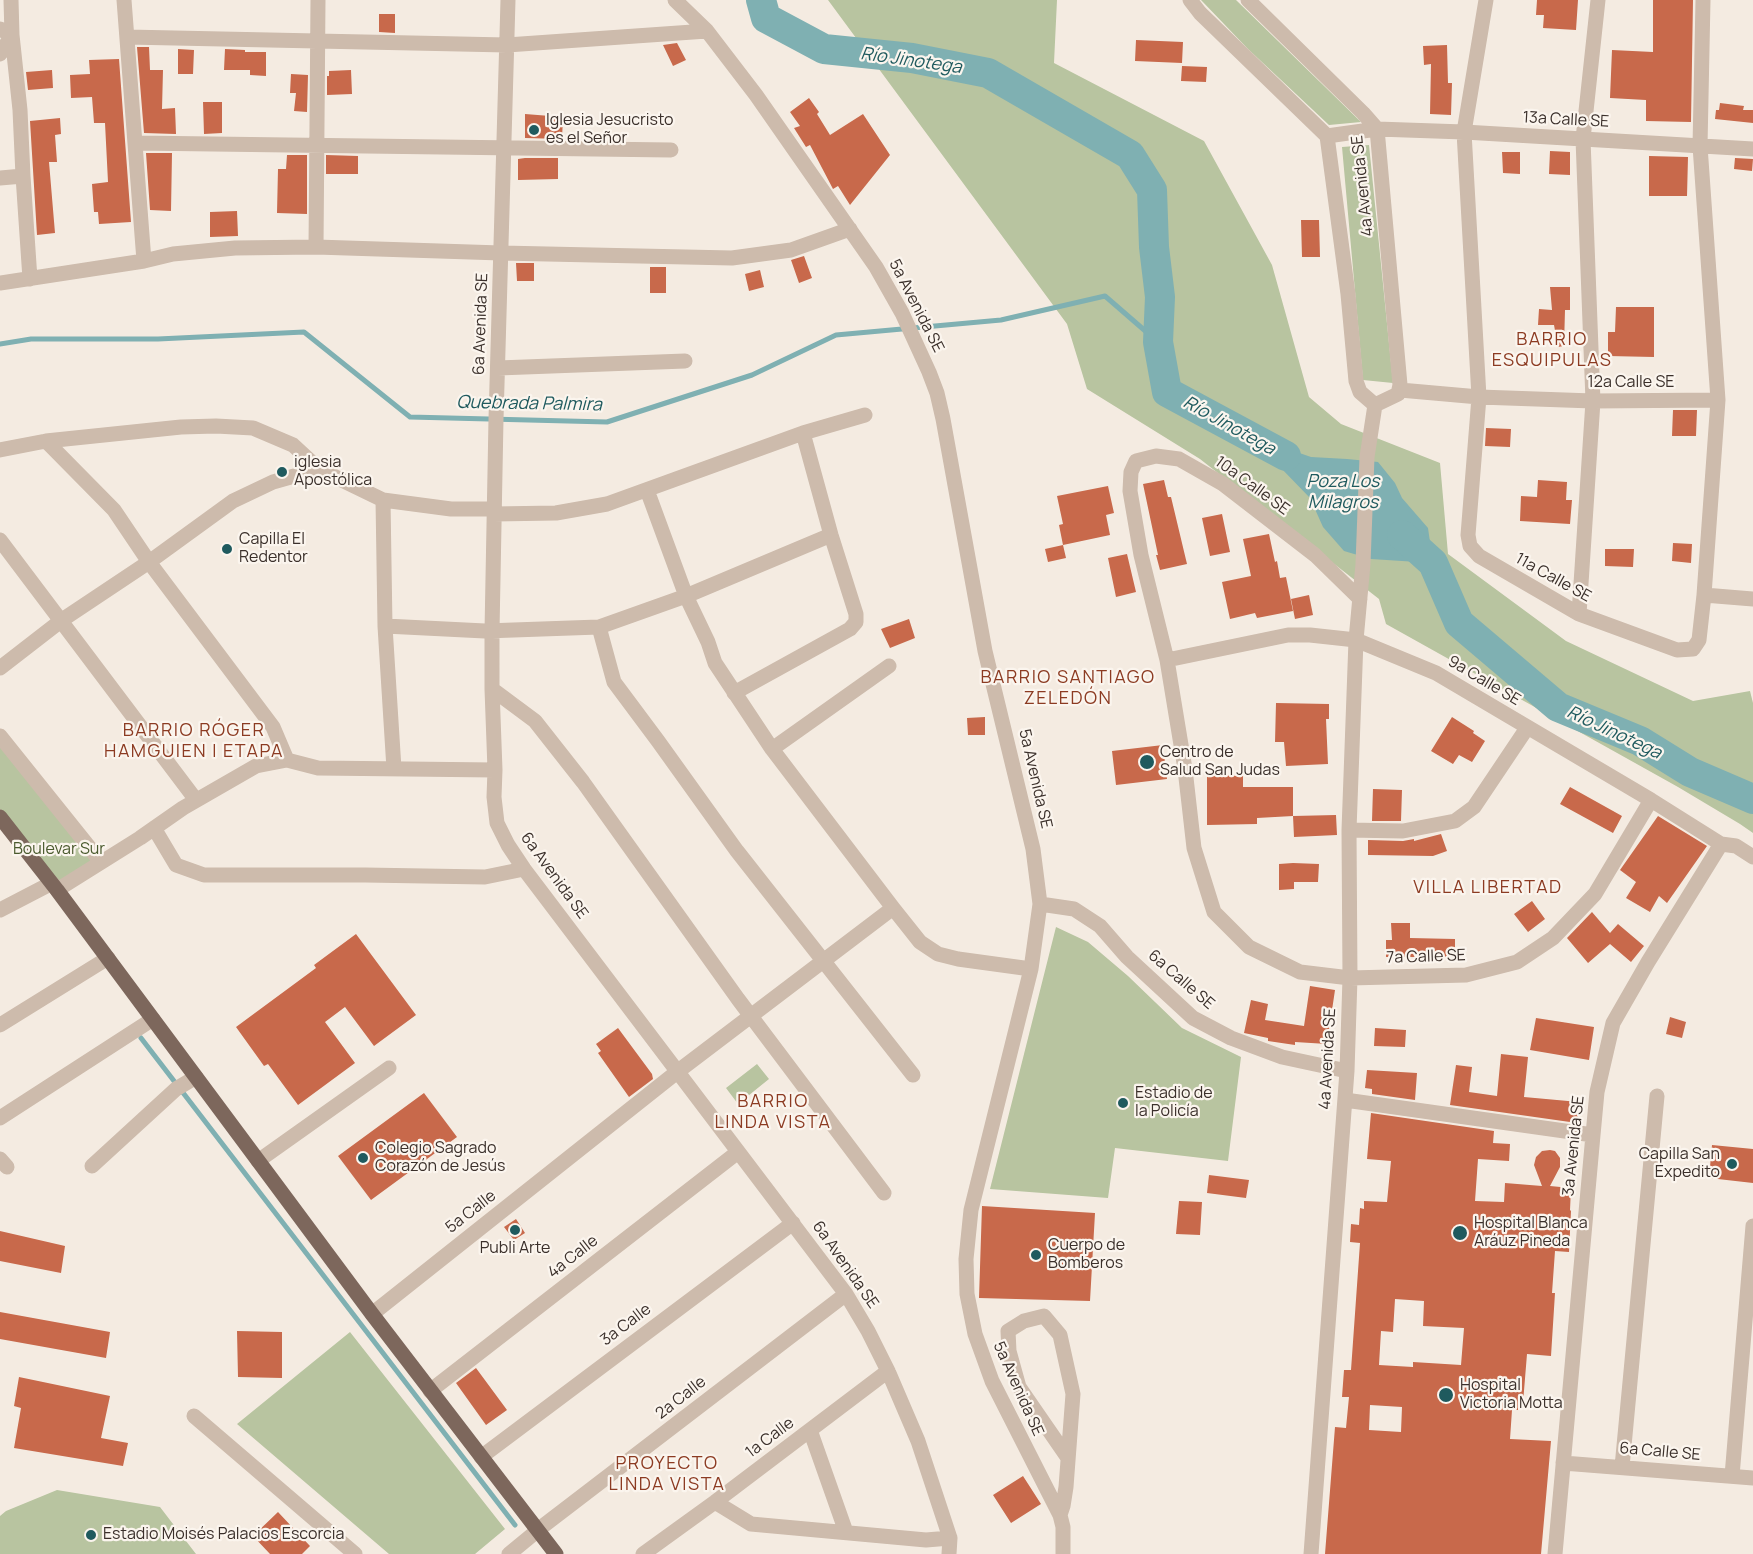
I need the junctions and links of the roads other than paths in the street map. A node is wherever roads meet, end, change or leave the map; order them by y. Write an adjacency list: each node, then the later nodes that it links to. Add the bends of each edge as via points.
1 (11, 0): 11 (street)
2 (124, 0): 13 (street)
3 (318, 0): 14 (street)
4 (508, 0): 15 (street, 6a Avenida SE)
5 (675, 0): 12 (street, 5a Avenida SE)
6 (1190, 0): 19 (street, 4a Avenida SE)
7 (1248, 0): 17 (street, 4a Avenida SE)
8 (1486, 0): 18 (street)
9 (1598, 0): 20 (street)
10 (1703, 0): 23 (street)
11 (6, 32): 16 (street); 27 (street, via 20,110)
12 (707, 32): 15 (street); 29 (street, 5a Avenida SE)
13 (127, 37): 14 (street); 21 (street)
14 (318, 40): 15 (street); 22 (street)
15 (507, 45): 24 (street, 6a Avenida SE)
16 (0, 54)
17 (1377, 129): 18 (street, 13a Calle SE); 19 (street, 13a Calle SE); 37 (street, 4a Avenida SE)
18 (1464, 132): 20 (street, 13a Calle SE); 38 (street)
19 (1327, 136): 41 (street, 4a Avenida SE, via 1356,381 1360,392)
20 (1583, 139): 23 (street, 13a Calle SE); 40 (street)
21 (136, 143): 22 (street); 32 (street)
22 (317, 145): 24 (street); 30 (street)
23 (1700, 146): 25 (street, 13a Calle SE); 39 (street)
24 (503, 148): 26 (street); 31 (street, 6a Avenida SE)
25 (1753, 149)
26 (671, 150)
27 (23, 177): 28 (street); 33 (street)
28 (0, 178)
29 (850, 229): 31 (street, via 791,250 732,258); 84 (street, 5a Avenida SE, via 876,267 933,383 985,651 1032,849)
30 (316, 247): 31 (street); 32 (street, via 235,248)
31 (501, 253): 36 (street, 6a Avenida SE)
32 (144, 261): 33 (street)
33 (30, 279): 34 (street)
34 (0, 283)
35 (685, 362): 36 (street)
36 (498, 368): 49 (street, 6a Avenida SE)
37 (1400, 390): 38 (street, 12a Calle SE); 41 (street)
38 (1479, 397): 40 (street, 12a Calle SE); 57 (street, 11a Calle SE, via 1470,546 1479,556)
39 (1718, 400): 40 (street, 12a Calle SE); 53 (street)
40 (1593, 401): 57 (street)
41 (1375, 405): 55 (street, 4a Avenida SE, via 1367,457)
42 (866, 414): 43 (street)
43 (803, 433): 47 (street); 50 (street)
44 (46, 441): 45 (street); 46 (street, via 181,427 253,428 293,445); 52 (street, via 114,510)
45 (0, 450)
46 (319, 469): 48 (street); 52 (street, via 273,482 233,501)
47 (647, 490): 49 (street, via 607,504 556,513); 54 (street)
48 (383, 500): 49 (street); 59 (street)
49 (494, 512): 61 (street, 6a Avenida SE)
50 (831, 535): 54 (street); 67 (street, via 856,622 850,629)
51 (0, 540): 58 (street)
52 (149, 562): 58 (street); 71 (street, via 273,728)
53 (1704, 595): 56 (street); 57 (street, 11a Calle SE, via 1699,640 1694,649 1677,650)
54 (686, 596): 60 (street); 67 (street, via 715,663)
55 (1360, 599): 62 (street, 4a Avenida SE); 63 (street, 10a Calle SE, via 1315,555 1222,483 1179,459 1156,456 1136,461 1130,490 1141,555)
56 (1753, 599)
57 (1579, 614)
58 (62, 620): 65 (street); 74 (street)
59 (385, 626): 61 (street); 72 (street)
60 (599, 627): 61 (street); 88 (street, via 614,682 737,851)
61 (492, 631): 66 (street, 6a Avenida SE)
62 (1356, 640): 63 (street, 9a Calle SE, via 1288,635); 68 (street, 9a Calle SE, via 1436,673); 78 (street, 4a Avenida SE)
63 (1167, 660): 90 (street, 7a Calle SE, via 1194,848 1214,912 1249,947 1300,972)
64 (889, 666): 70 (street)
65 (0, 668)
66 (492, 688): 73 (street, 6a Avenida SE); 91 (street, via 535,721)
67 (734, 693): 70 (street)
68 (1527, 728): 75 (street, 9a Calle SE); 78 (street, via 1474,807 1455,821 1403,831)
69 (0, 736): 81 (street)
70 (772, 749): 85 (street)
71 (287, 760): 72 (street, via 318,768); 74 (street, via 256,766)
72 (394, 769): 73 (street)
73 (495, 770): 82 (street, 6a Avenida SE, via 497,823)
74 (196, 800): 77 (street)
75 (1651, 800): 79 (street, 9a Calle SE); 90 (street, 7a Calle SE, via 1595,894 1553,938 1517,962 1466,975)
76 (0, 817): 83 (main road)
77 (154, 828): 81 (street); 82 (street, via 176,865 204,874 485,877)
78 (1349, 830): 90 (street, 4a Avenida SE)
79 (1721, 844): 80 (street, 9a Calle SE, via 1736,846); 102 (street, 3a Avenida SE, via 1613,1023)
80 (1753, 858)
81 (101, 862): 83 (street)
82 (524, 869): 96 (street, 6a Avenida SE)
83 (55, 887): 86 (street); 87 (main road)
84 (1040, 904): 89 (street, 5a Avenida SE); 95 (street, 6a Calle SE, via 1074,909 1100,926 1127,957 1193,1018 1282,1058)
85 (893, 908): 88 (street, 5a Calle); 89 (street, via 920,942 938,954)
86 (0, 910)
87 (108, 958): 92 (main road); 93 (street)
88 (824, 960): 91 (street, 5a Calle); 97 (street)
89 (1031, 969): 122 (street, 5a Avenida SE, via 971,1210 967,1294 975,1334 992,1381)
90 (1350, 978): 95 (street, 4a Avenida SE)
91 (750, 1015): 96 (street, 5a Calle); 106 (street)
92 (153, 1019): 98 (main road); 101 (street)
93 (0, 1025)
94 (389, 1068): 104 (street)
95 (1347, 1071): 100 (street, 4a Avenida SE)
96 (677, 1072): 103 (street, 6a Avenida SE); 110 (street, 5a Calle)
97 (913, 1075)
98 (196, 1077): 104 (main road); 105 (street, via 176,1089)
99 (1657, 1096): 118 (street)
100 (1345, 1100): 102 (street); 132 (street, 4a Avenida SE)
101 (0, 1118)
102 (1593, 1135): 117 (street, 3a Avenida SE)
103 (738, 1152): 107 (street, 6a Avenida SE); 112 (street, 4a Calle)
104 (258, 1161): 110 (main road)
105 (92, 1166)
106 (884, 1193)
107 (793, 1223): 109 (street, 6a Avenida SE); 115 (street, 3a Calle)
108 (1753, 1226): 119 (street)
109 (846, 1294): 111 (street, 6a Avenida SE); 123 (street, 2a Calle)
110 (372, 1314): 112 (main road)
111 (888, 1371): 114 (street, 1a Calle); 125 (street, 6a Avenida SE, via 918,1441)
112 (430, 1391): 115 (main road)
113 (195, 1416): 126 (street)
114 (810, 1430): 121 (street, 1a Calle); 124 (street)
115 (481, 1456): 123 (main road)
116 (1068, 1458): 116 (street, via 1073,1394 1060,1335 1044,1316 1024,1321 1008,1331 1009,1351 1019,1387); 122 (street)
117 (1563, 1463): 118 (street, 6a Calle SE); 133 (street, 3a Avenida SE)
118 (1622, 1467): 119 (street, 6a Calle SE)
119 (1732, 1476): 120 (street, 6a Calle SE)
120 (1753, 1478)
121 (715, 1502): 124 (street, via 751,1524); 129 (street, 1a Calle)
122 (1059, 1515): 131 (street, 5a Avenida SE)
123 (538, 1530): 127 (street, 2a Calle); 128 (main road)
124 (846, 1532): 125 (street, via 926,1540)
125 (950, 1538): 130 (street, 6a Avenida SE)
126 (355, 1554)
127 (509, 1554)
128 (556, 1554)
129 (643, 1554)
130 (950, 1554)
131 (1063, 1554)
132 (1311, 1554)
133 (1556, 1554)

